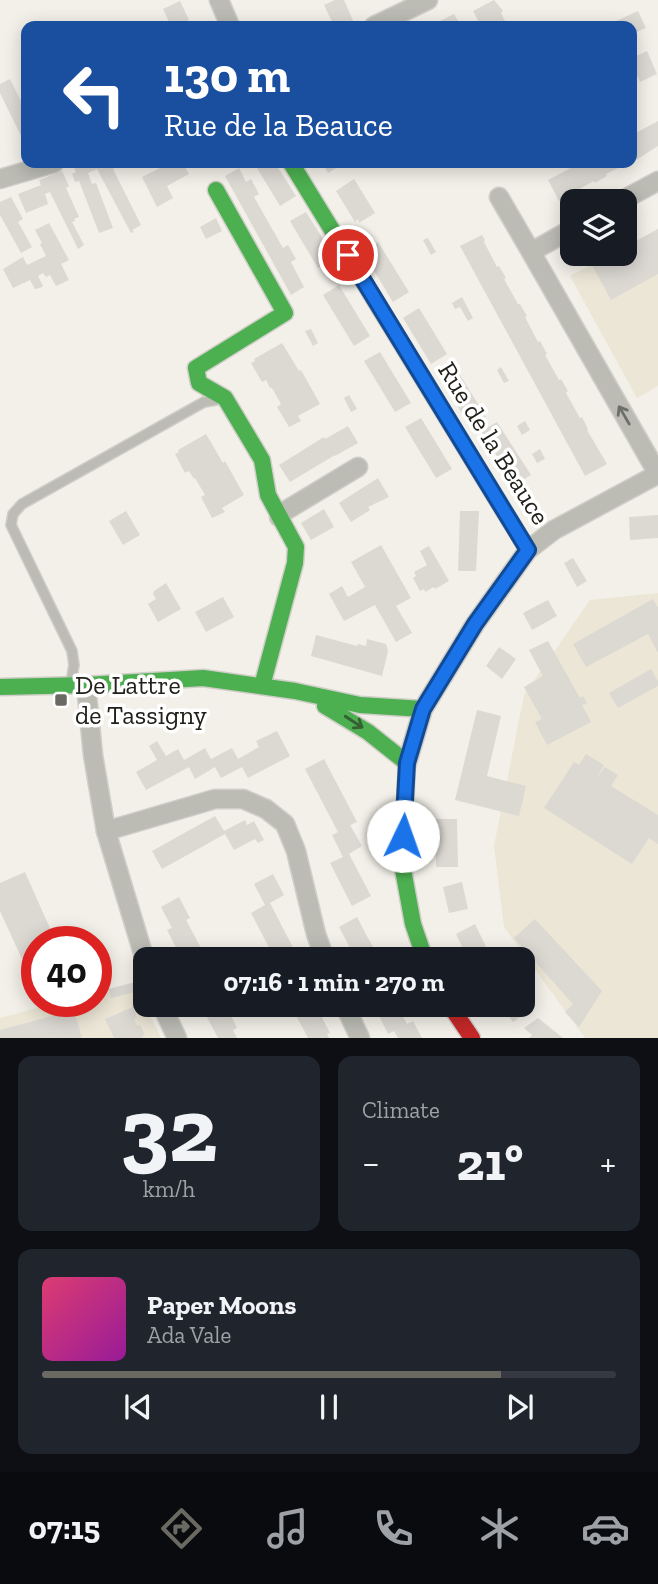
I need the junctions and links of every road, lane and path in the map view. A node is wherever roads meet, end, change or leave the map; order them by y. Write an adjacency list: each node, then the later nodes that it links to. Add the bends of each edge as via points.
1 (219, 0): 3 (street)
2 (428, 0): 4 (street)
3 (228, 21)
4 (384, 21)
5 (34, 168): 7 (street)
6 (294, 168): 18 (street, Rue de la Beauce)
7 (1, 176)
8 (658, 181): 10 (street)
9 (215, 190): 14 (street, via 285,313 196,368 199,383)
10 (637, 192)
11 (499, 197): 13 (street)
12 (560, 236): 13 (street)
13 (531, 252): 16 (street, one-way to 13)
14 (225, 398): 17 (street, via 262,460 268,495); 19 (lane, via 204,402 22,504 13,514 11,525 72,651)
15 (358, 467): 17 (street)
16 (658, 474): 18 (street, via 554,530)
17 (279, 517): 20 (street, via 296,547 295,563)
18 (528, 550): 23 (street, Rue de la Beauce)
19 (78, 685): 20 (street, via 203,678); 21 (street); 25 (street)
20 (262, 686): 22 (street)
21 (0, 687)
22 (295, 691): 23 (street, via 360,705); 24 (street, one-way to 24, via 350,718)
23 (423, 709): 24 (street, Rue de la Beauce)
24 (407, 763): 28 (street, Rue de la Beauce, via 402,864)
25 (107, 831): 26 (street); 27 (street, via 215,799 243,799 266,808 285,824 296,850)
26 (141, 947)
27 (321, 947)
28 (421, 947)
29 (167, 1017): 32 (street)
30 (350, 1017): 33 (street)
31 (457, 1017): 34 (street)
32 (177, 1038)
33 (360, 1038)
34 (472, 1038)

